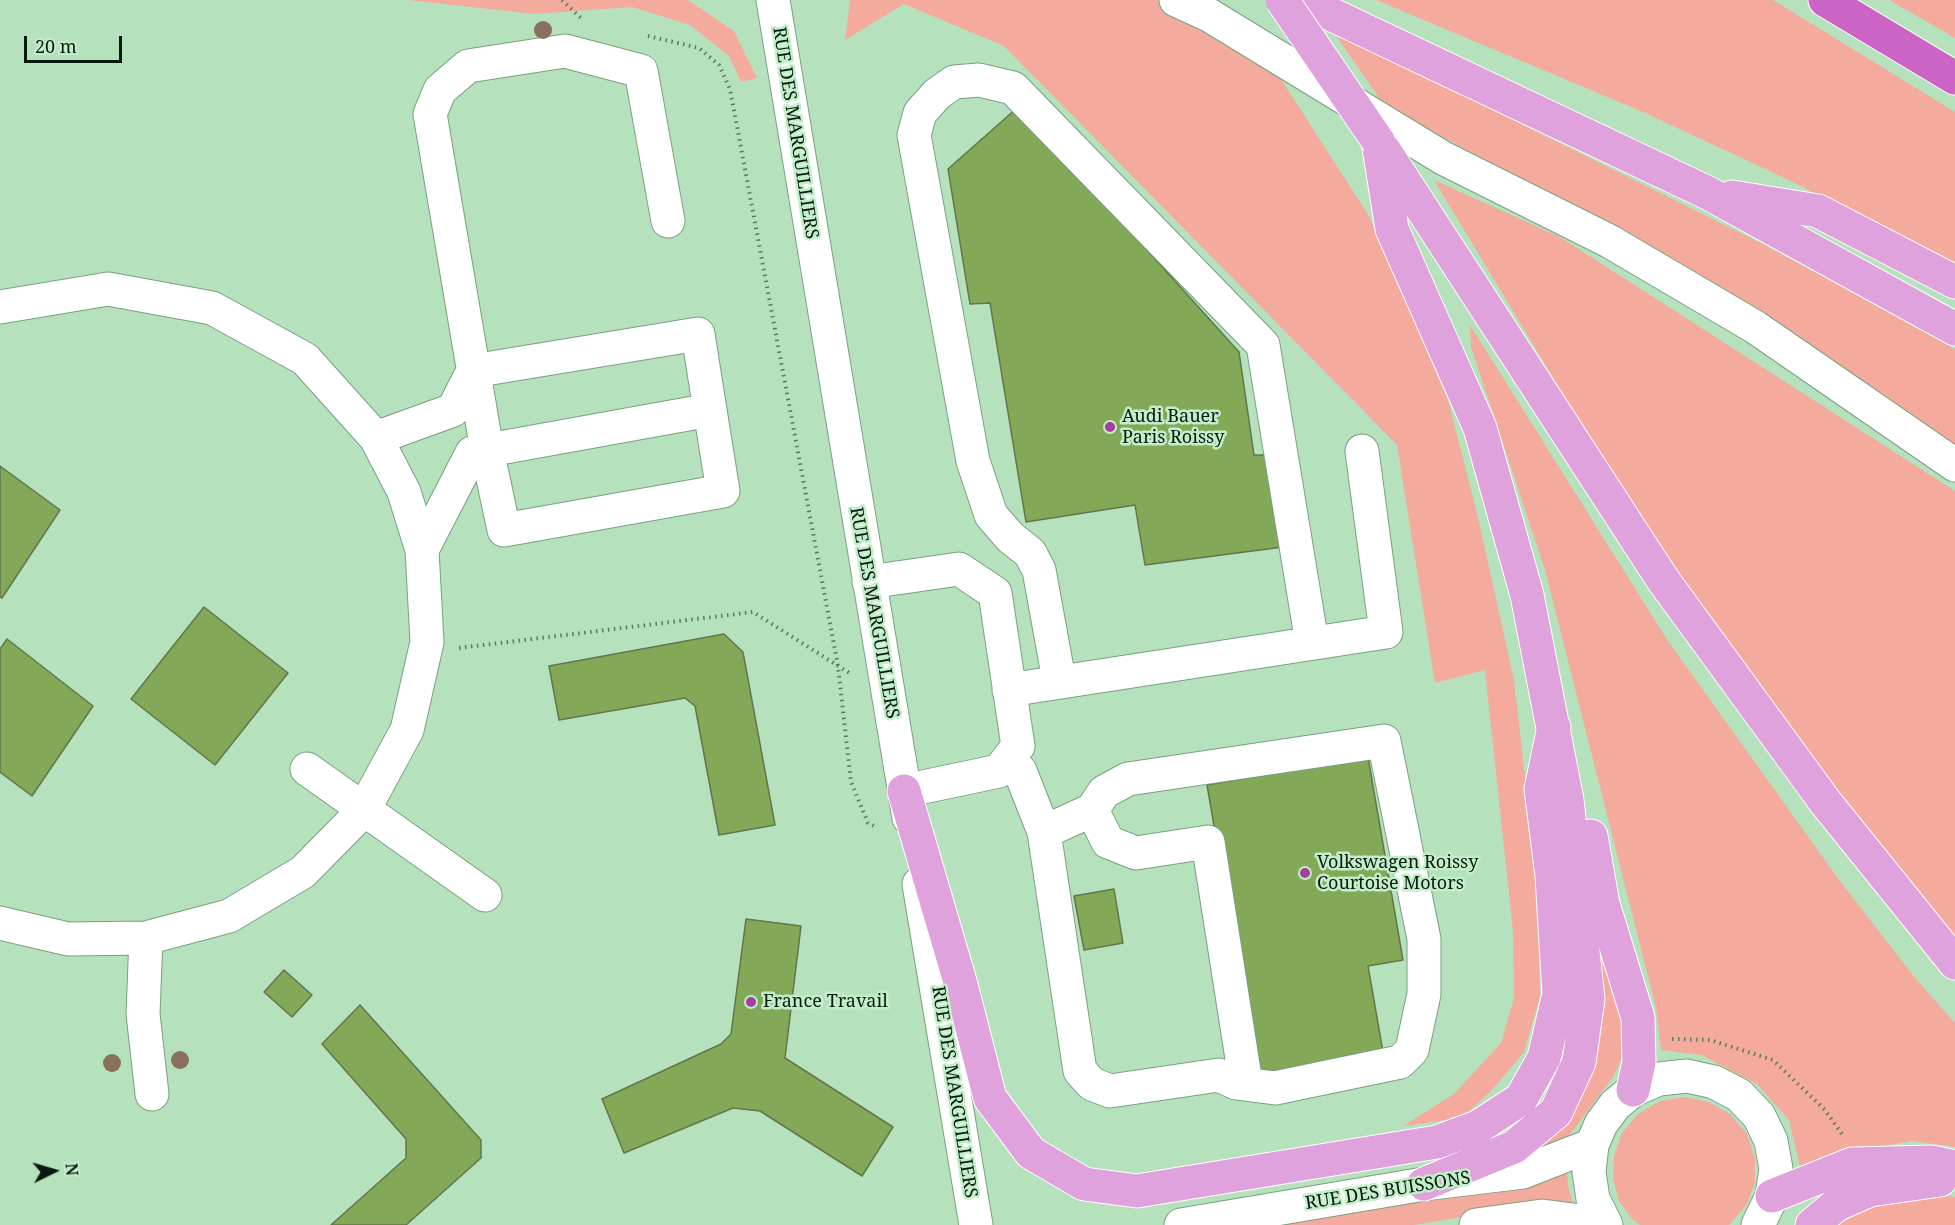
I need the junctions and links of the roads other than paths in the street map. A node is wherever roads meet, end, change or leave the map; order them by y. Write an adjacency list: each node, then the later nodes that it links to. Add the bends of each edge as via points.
1 (773, 0): 20 (street, RUE DES MARGUILLIERS)
2 (1176, 0): 18 (street, via 1209,15 1443,158 1610,241 1755,327)
3 (1282, 0): 7 (main road, bridge)
4 (1301, 0): 8 (main road)
5 (1825, 0): 6 (highway)
6 (1955, 78)
7 (1378, 141): 24 (main road, via 1392,229 1480,428 1527,596); 34 (main road, via 1663,580 1826,803)
8 (1708, 193): 10 (main road, via 1818,212); 12 (main road)
9 (668, 221): 13 (street, via 641,71 565,51 468,66 440,90 430,114)
10 (1955, 282)
11 (0, 306): 15 (street, via 108,289 212,308 305,359)
12 (1955, 329)
13 (473, 371): 14 (street, via 698,334); 15 (street, via 453,410); 16 (street)
14 (711, 411): 16 (street); 16 (street, via 723,491 504,530)
15 (376, 438): 19 (street, via 404,492)
16 (487, 450): 19 (street, via 471,453)
17 (1362, 451): 21 (street, via 1386,632)
18 (1955, 465)
19 (422, 550): 28 (street, via 425,653 407,730)
20 (869, 582): 23 (street, via 959,569 995,593); 27 (street, RUE DES MARGUILLIERS)
21 (1312, 643): 22 (street); 22 (street, via 1263,345 1013,88 979,80 954,82 920,113 914,135 973,460 991,515 1030,553 1039,570)
22 (1059, 680): 23 (street)
23 (1009, 690): 25 (street, via 1018,746)
24 (1554, 727): 27 (main road, via 1541,789 1552,876 1559,994 1544,1058 1521,1099 1478,1126 1437,1142 1137,1191 1084,1184 1031,1153 990,1098); 36 (main road, via 1584,798 1604,904 1638,1018 1639,1062); 41 (main road, via 1568,812 1588,999 1578,1062 1556,1112 1514,1148)
25 (1008, 759): 27 (street, via 999,771); 30 (street, via 1020,771)
26 (307, 769): 28 (street)
27 (904, 790): 44 (street, RUE DES MARGUILLIERS)
28 (363, 810): 31 (street); 33 (street, via 303,872 229,916)
29 (1092, 810): 30 (street); 35 (street, via 1108,842 1136,853 1208,842); 35 (street, via 1104,792 1128,779 1384,741 1424,939 1424,994 1412,1050 1400,1062 1388,1065 1275,1088)
30 (1044, 832): 35 (street, via 1080,1071 1092,1084 1110,1091 1219,1075)
31 (484, 895)
32 (0, 923): 33 (street, via 68,939)
33 (146, 938): 37 (street, via 143,1014)
34 (1955, 963)
35 (1246, 1084)
36 (1633, 1090): 38 (street, via 1615,1105); 42 (street, via 1659,1079 1687,1076 1714,1082 1739,1095 1759,1116 1771,1141 1776,1169)
37 (152, 1094)
38 (1592, 1145): 41 (street, RUE DES BUISSONS, via 1523,1172); 43 (street, via 1593,1199)
39 (1955, 1167): 42 (main road, via 1932,1162 1852,1164)
40 (1955, 1179): 47 (main road, via 1870,1190 1836,1205)
41 (1424, 1184): 45 (street, RUE DES BUISSONS)
42 (1765, 1211)
43 (1606, 1224): 46 (street, via 1542,1216)
44 (976, 1225)
45 (1181, 1225)
46 (1476, 1225)
47 (1812, 1225)

